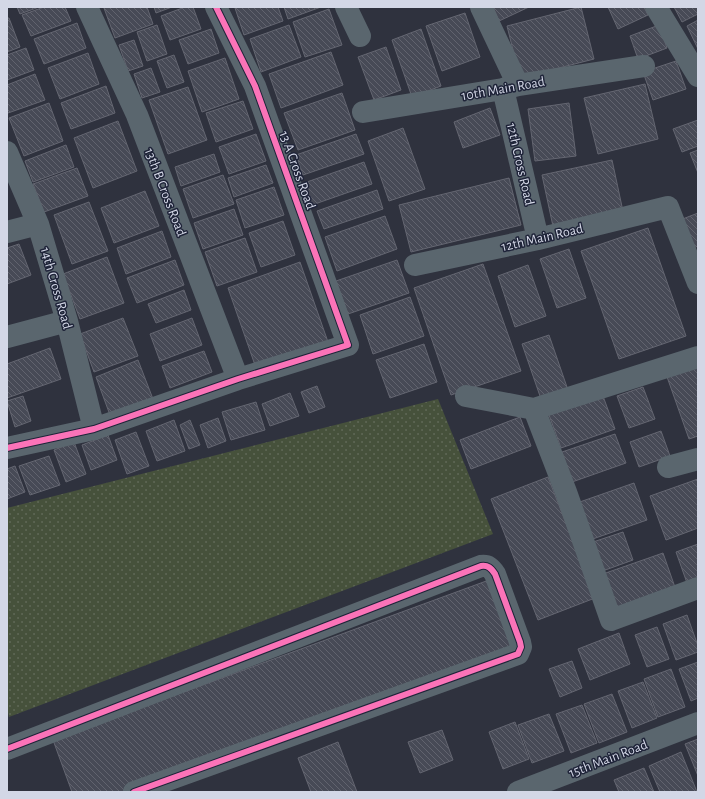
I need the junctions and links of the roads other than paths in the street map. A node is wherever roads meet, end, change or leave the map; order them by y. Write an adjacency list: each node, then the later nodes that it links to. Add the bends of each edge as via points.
1 (87, 7): 20 (street, 13th B Cross Road, via 137,115)
2 (216, 7): 20 (street, 13 A Cross Road, via 255,86 348,345)
3 (346, 7): 6 (street)
4 (481, 7): 9 (street, 12th Cross Road)
5 (656, 7): 8 (street)
6 (360, 36)
7 (644, 66): 9 (street, 10th Main Road)
8 (698, 76)
9 (511, 87): 10 (street, 10th Main Road); 14 (street, 12th Cross Road)
10 (363, 112)
11 (7, 152): 12 (street, 14th Cross Road)
12 (38, 224): 13 (street); 17 (street, 14th Cross Road)
13 (7, 232)
14 (538, 239): 15 (street, 12th Main Road); 16 (street, 12th Main Road, via 668,207)
15 (416, 265)
16 (698, 283)
17 (67, 321): 18 (street); 23 (street, 14th Cross Road)
18 (7, 337)
19 (698, 356): 22 (street)
20 (238, 379): 23 (street)
21 (466, 396): 22 (street)
22 (534, 409): 27 (street, via 611,620)
23 (94, 429): 24 (street)
24 (7, 448)
25 (698, 459): 26 (street)
26 (668, 467)
27 (698, 588)
28 (698, 723): 31 (street, 15th Main Road)
29 (7, 749): 30 (street, via 481,566 491,568 520,642 518,654)
30 (134, 792)
31 (518, 792)

